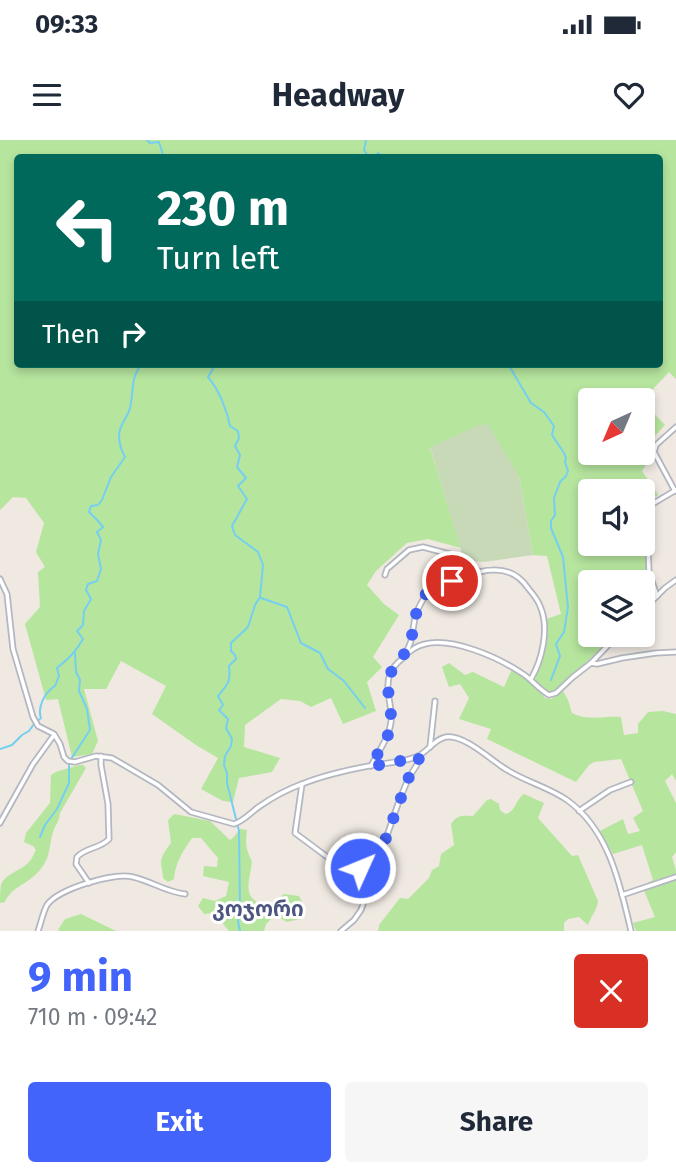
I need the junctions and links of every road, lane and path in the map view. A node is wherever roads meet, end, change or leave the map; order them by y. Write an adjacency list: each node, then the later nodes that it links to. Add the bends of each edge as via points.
1 (676, 427): 2 (street, via 654,452)
2 (676, 490): 7 (street, via 649,506 644,516 649,572)
3 (482, 572): 4 (street, via 463,570 453,555 423,547 403,554); 10 (street, via 433,583 416,614 410,646); 12 (street, via 512,572 540,604 544,632)
4 (385, 575)
5 (0, 579): 14 (street, via 7,594 13,649 33,717 38,726)
6 (676, 580): 7 (street)
7 (657, 596)
8 (606, 647): 11 (street)
9 (676, 652): 11 (street)
10 (399, 661): 12 (street, via 415,647 447,643 500,661); 18 (street, via 388,679 389,733)
11 (591, 663): 12 (street, via 552,695)
12 (531, 679)
13 (435, 701): 15 (street)
14 (54, 734): 16 (street, via 66,760); 22 (street)
15 (430, 747): 17 (street); 21 (street, via 448,736 457,738 512,773 568,800)
16 (101, 756): 20 (street, via 133,769 191,812 234,824); 25 (street, via 109,839 77,857 76,864)
17 (418, 756): 18 (street); 23 (street)
18 (371, 766): 20 (street)
19 (631, 782): 21 (street)
20 (302, 784): 23 (street, via 295,833 334,862 358,869)
21 (579, 811): 27 (street, via 596,830)
22 (0, 823)
23 (377, 862): 29 (street, via 360,911)
24 (676, 877): 27 (street)
25 (89, 883): 26 (street, via 129,876); 28 (street, via 52,900)
26 (185, 894)
27 (622, 895): 30 (street)
28 (38, 931)
29 (341, 931)
30 (631, 931)

